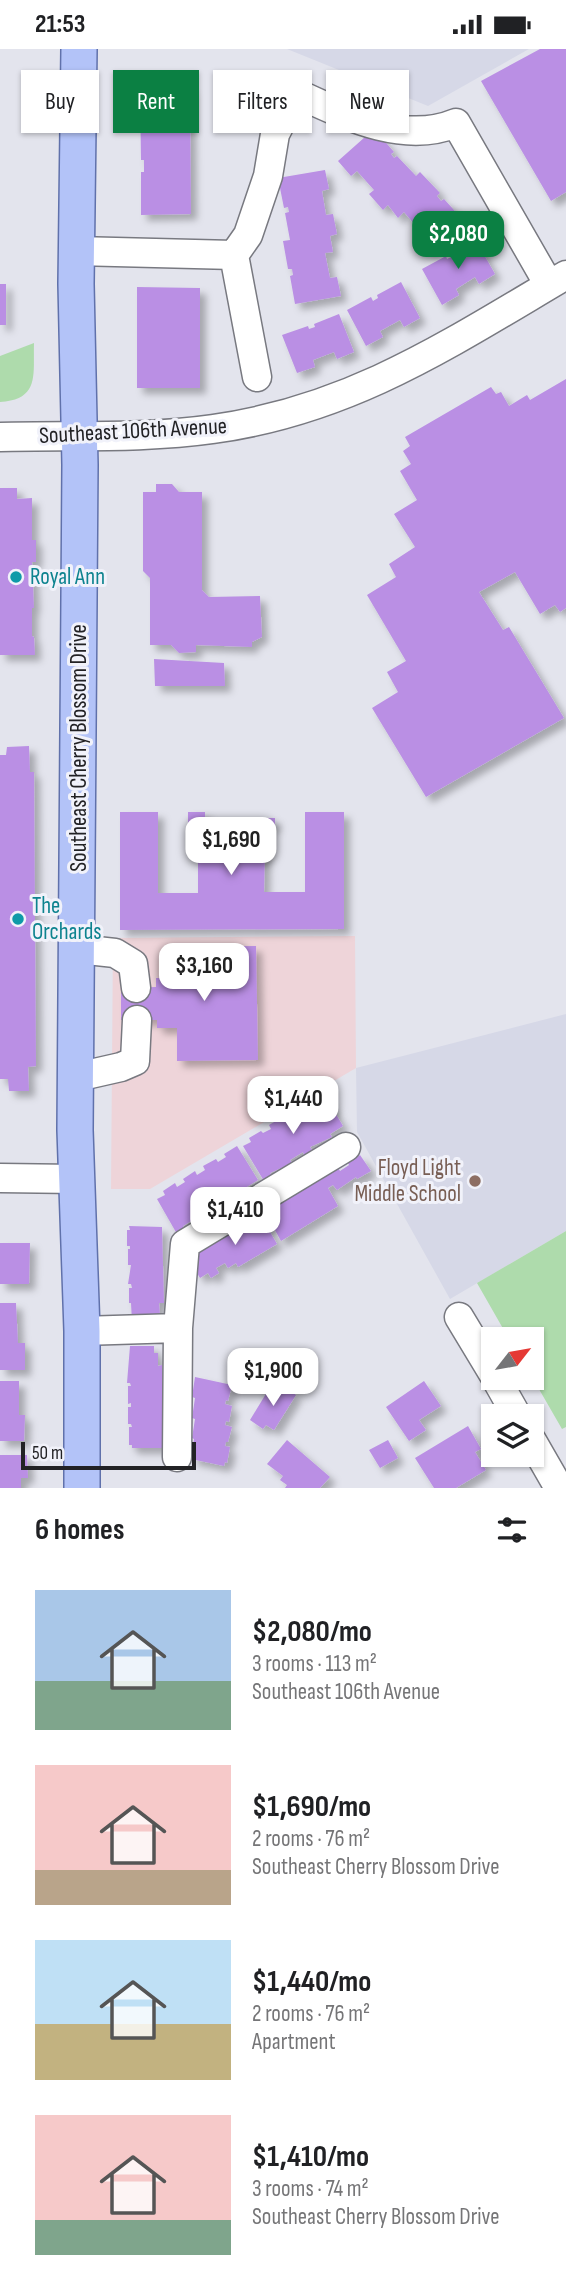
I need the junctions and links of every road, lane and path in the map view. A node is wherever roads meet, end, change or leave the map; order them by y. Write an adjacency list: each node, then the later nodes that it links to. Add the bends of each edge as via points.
1 (79, 49): 2 (main road, Southeast Cherry Blossom Drive)
2 (76, 251): 3 (street); 6 (main road, Southeast Cherry Blossom Drive)
3 (234, 255): 4 (street, via 248,235 268,176 275,134 296,93 353,119 381,126 438,130 456,123); 5 (street)
4 (557, 280): 6 (street, Southeast 106th Avenue, via 424,358 326,403 209,430)
5 (257, 377)
6 (79, 435): 7 (street, Southeast 106th Avenue); 8 (main road, Southeast Cherry Blossom Drive)
7 (0, 437)
8 (78, 949): 9 (street, via 115,953 133,964); 11 (main road, Southeast Cherry Blossom Drive)
9 (136, 988)
10 (137, 1020): 11 (street, via 135,1061)
11 (77, 1077): 14 (main road, Southeast Cherry Blossom Drive)
12 (346, 1147): 16 (street, via 186,1244)
13 (0, 1178): 14 (street)
14 (77, 1179): 17 (main road, Southeast Cherry Blossom Drive)
15 (459, 1317): 18 (street)
16 (178, 1328): 17 (street); 19 (street)
17 (82, 1331): 21 (main road, Southeast Cherry Blossom Drive)
18 (481, 1354)
19 (177, 1457)
20 (544, 1462): 22 (street)
21 (82, 1488)
22 (559, 1488)

